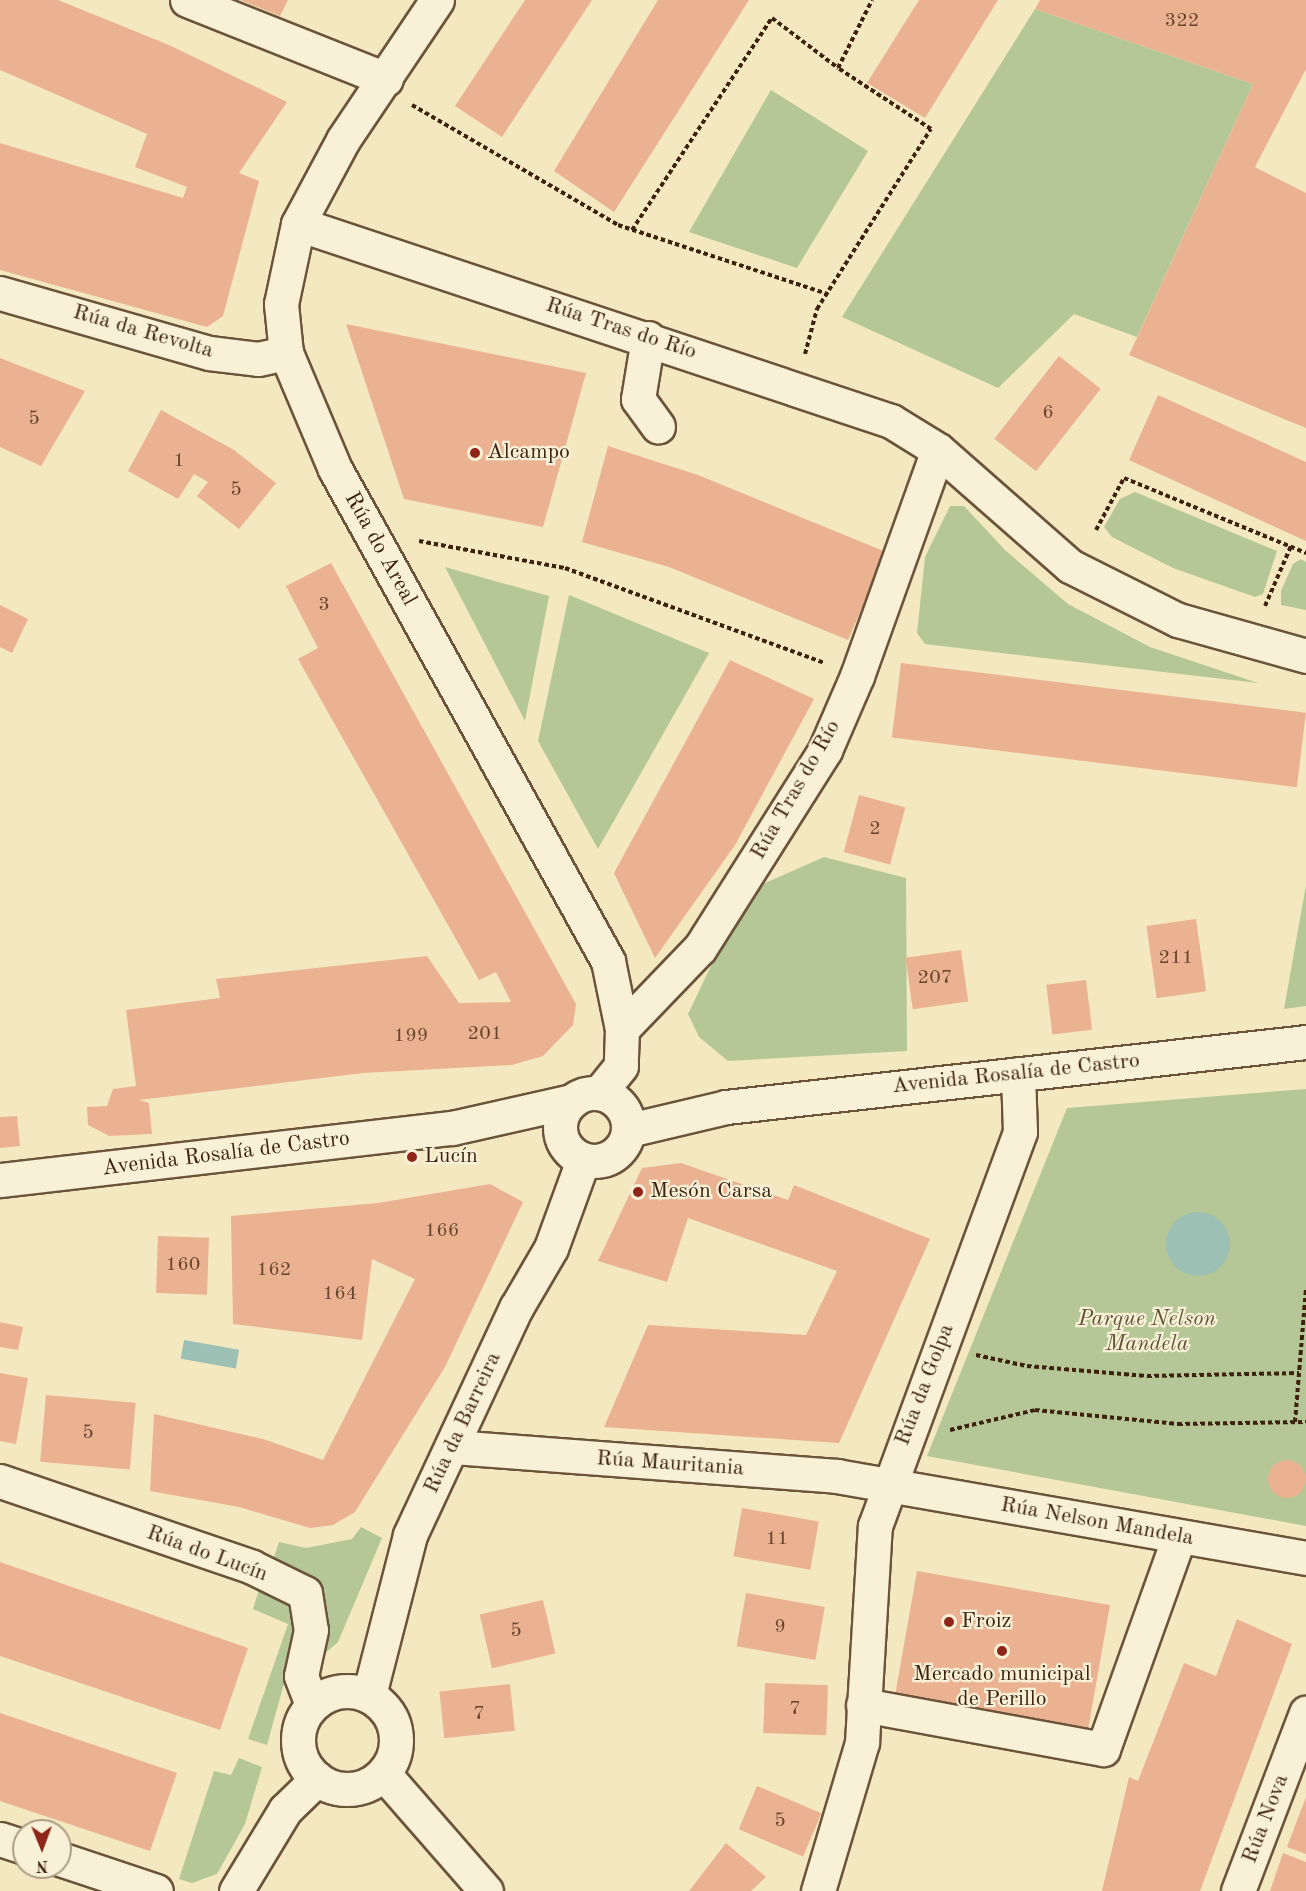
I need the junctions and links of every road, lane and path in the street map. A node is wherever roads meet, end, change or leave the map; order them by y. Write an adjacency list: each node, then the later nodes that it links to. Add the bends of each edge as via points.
1 (188, 0): 5 (street)
2 (437, 0): 5 (street, Rúa do Areal)
3 (872, 0): 4 (path)
4 (838, 68): 7 (path, via 772,18); 9 (path, via 931,129)
5 (386, 79): 6 (street, Rúa do Areal, via 343,140); 7 (path, via 442,126)
6 (298, 224): 10 (street, Rúa Tras do Río); 11 (street, Rúa do Areal, via 281,304)
7 (632, 230): 9 (path)
8 (0, 293): 11 (street, Rúa da Revolta, via 209,353 258,359)
9 (828, 294): 12 (path, via 817,309)
10 (648, 338): 12 (street, Rúa Tras do Río); 13 (street, via 638,399)
11 (286, 353): 16 (street, Rúa do Areal, via 335,469)
12 (796, 387): 14 (street, Rúa Tras do Río, via 891,421)
13 (658, 427)
14 (938, 450): 20 (street, Rúa Tras do Río, via 1070,566 1178,620); 21 (street, Rúa Tras do Río)
15 (1096, 530): 17 (path, via 1124,478)
16 (371, 532): 21 (path, via 564,568); 22 (street, Rúa do Areal, via 608,961)
17 (1291, 546): 18 (path); 19 (path)
18 (1306, 552)
19 (1264, 608)
20 (1306, 656)
21 (857, 676): 22 (street, Rúa Tras do Río, via 825,750 700,948)
22 (622, 1029): 25 (street, Rúa do Areal, via 621,1066)
23 (1306, 1042): 24 (street, Avenida Rosalía de Castro)
24 (1018, 1074): 25 (street, Avenida Rosalía de Castro, via 726,1107); 31 (street, Rúa da Golpa, via 1020,1132)
25 (605, 1107): 26 (street, Avenida Rosalía de Castro); 27 (street, via 564,1109); 28 (street, via 622,1147 607,1160)
26 (452, 1128): 27 (street, Avenida Rosalía de Castro, via 524,1126); 29 (street, Avenida Rosalía de Castro)
27 (560, 1133): 28 (street, via 565,1146)
28 (583, 1160): 36 (street, Rúa da Barreira, via 551,1248 516,1308)
29 (0, 1180)
30 (1306, 1287): 32 (path)
31 (941, 1346): 32 (path, via 1027,1366 1147,1376); 35 (street, Rúa da Golpa)
32 (1299, 1373): 33 (path)
33 (1294, 1422): 34 (path); 35 (path, via 1178,1424 1035,1410)
34 (1306, 1422)
35 (902, 1443): 38 (street, Rúa da Golpa)
36 (453, 1447): 38 (street, Rúa Mauritania); 41 (street, Rúa da Barreira, via 410,1535)
37 (0, 1481): 42 (street, Rúa do Lucín, via 252,1567 305,1593 311,1630 301,1676)
38 (887, 1483): 39 (street, Rúa Nelson Mandela); 43 (street, Rúa da Golpa, via 875,1526)
39 (1179, 1537): 40 (street, Rúa Nelson Mandela); 43 (street, via 1103,1749)
40 (1306, 1558)
41 (369, 1695): 42 (street, via 339,1691); 45 (street, via 382,1704 396,1731 397,1746)
42 (312, 1704): 46 (street, via 302,1718 298,1751)
43 (863, 1705): 51 (street, Rúa da Golpa, via 862,1742)
44 (1306, 1713): 52 (street, Rúa Nova)
45 (384, 1774): 46 (street, via 359,1788 344,1790); 50 (street)
46 (317, 1779): 49 (street, via 285,1810)
47 (72, 1863): 48 (street)
48 (156, 1891)
49 (236, 1891)
50 (486, 1891)
51 (818, 1891)
52 (1238, 1891)

